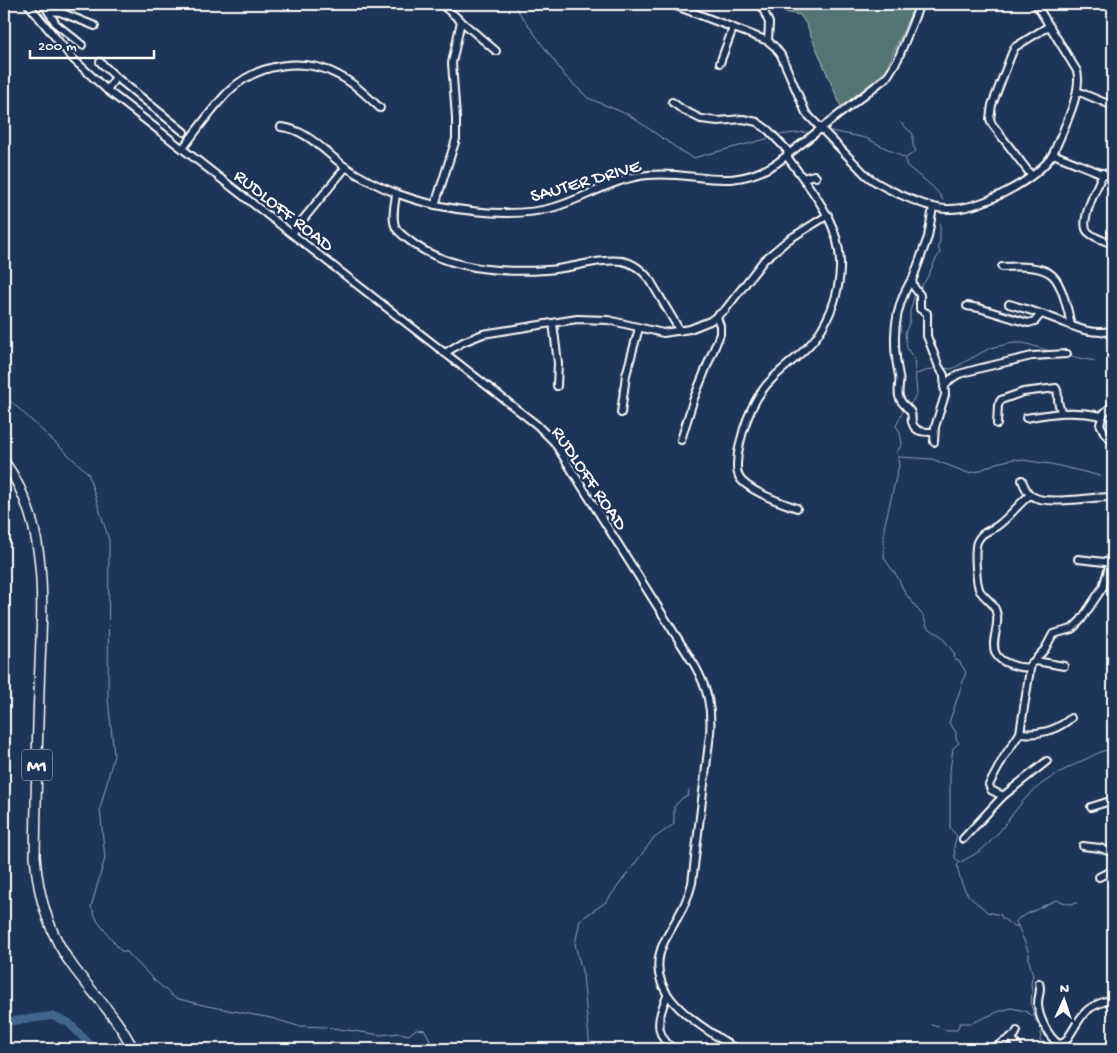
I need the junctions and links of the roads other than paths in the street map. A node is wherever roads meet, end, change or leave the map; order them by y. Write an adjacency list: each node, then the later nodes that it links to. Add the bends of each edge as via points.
1 (28, 4): 19 (street, RUDLOFF ROAD, via 73,59)
2 (44, 4): 8 (street)
3 (441, 4): 9 (street)
4 (671, 4): 12 (street)
5 (761, 4): 13 (street, via 769,22)
6 (920, 4): 25 (street, SAUTER DRIVE, via 892,71)
7 (1036, 4): 11 (street)
8 (48, 11): 10 (street, via 60,12); 14 (street, via 56,24)
9 (461, 21): 15 (street); 37 (street, via 452,63 456,139)
10 (95, 26)
11 (1049, 26): 20 (street, via 1077,71); 32 (street, via 1015,47 990,113 992,124)
12 (733, 28): 13 (street); 17 (street)
13 (768, 42): 25 (street, via 781,55 803,108)
14 (82, 45)
15 (496, 50)
16 (100, 62): 18 (street)
17 (720, 63)
18 (116, 77): 19 (street); 26 (street)
19 (107, 90): 27 (street, RUDLOFF ROAD)
20 (1076, 95): 22 (street, via 1086,95); 29 (street)
21 (672, 102): 28 (street, via 710,121 743,119 757,122)
22 (1113, 106)
23 (380, 108): 27 (street, via 356,87 322,68 304,64 270,67 244,78 228,92)
24 (281, 127): 30 (street, SAUTER DRIVE, via 302,133)
25 (820, 129): 28 (street, SAUTER DRIVE); 38 (street, via 873,181)
26 (184, 132)
27 (183, 148): 40 (street, RUDLOFF ROAD)
28 (788, 154): 34 (street); 37 (street, SAUTER DRIVE, via 777,164 740,178 638,176 539,210 503,213)
29 (1053, 154): 31 (street); 32 (street)
30 (346, 167): 36 (street, SAUTER DRIVE); 40 (street)
31 (1102, 174): 35 (street); 41 (street, via 1084,224 1090,234)
32 (1031, 175): 38 (street, via 993,198 951,209)
33 (816, 177): 34 (street)
34 (803, 178): 39 (street)
35 (1113, 178)
36 (396, 194): 37 (street, SAUTER DRIVE); 52 (street, via 394,216 397,230 413,243 448,261 480,267 531,270 615,261 631,264 650,280)
37 (435, 205)
38 (933, 207): 43 (street, via 928,237)
39 (828, 215): 47 (street, via 788,240 764,260 734,301); 71 (street, via 840,257 834,301 816,338 758,395 741,439 737,461 738,476 742,481)
40 (292, 233): 53 (street, RUDLOFF ROAD)
41 (1113, 244)
42 (1002, 267): 49 (street, via 1040,269 1051,273 1067,304)
43 (913, 283): 56 (street, via 920,295 920,308 927,313 927,336 944,375); 63 (street, via 907,287 894,327 899,398 911,412 916,430)
44 (1009, 304): 46 (street)
45 (967, 306): 46 (street, via 1028,323)
46 (1041, 314): 49 (street)
47 (717, 317): 52 (street); 64 (street, via 720,334)
48 (553, 323): 50 (street, via 598,319); 53 (street, via 484,334); 55 (street)
49 (1071, 326): 51 (street, via 1093,333)
50 (639, 328): 52 (street, via 663,333); 59 (street)
51 (1113, 331)
52 (680, 332)
53 (446, 353): 88 (street, RUDLOFF ROAD, via 554,442 695,666 706,689 711,722 694,873 687,899 664,943 659,962)
54 (1067, 354): 56 (street, via 1032,356 981,368 955,376)
55 (557, 386)
56 (944, 387): 63 (street, via 944,400)
57 (1113, 405): 60 (street)
58 (1062, 412): 60 (street); 61 (street); 62 (street, via 1057,404 1056,388 1023,392 1001,400)
59 (620, 413)
60 (1102, 416): 66 (street, via 1101,428)
61 (1026, 418)
62 (997, 424)
63 (934, 432): 65 (street)
64 (681, 440)
65 (934, 442)
66 (1113, 442)
67 (4, 461): 92 (highway, M1, via 30,510 40,555 42,610 37,882 52,931 63,952 114,1018)
68 (1022, 480): 69 (street)
69 (1030, 495): 70 (street, via 1048,500); 74 (street, via 999,525 983,533 976,550 980,590 993,604 997,615 996,654 1024,668)
70 (1113, 497)
71 (797, 508)
72 (1078, 559): 73 (street)
73 (1112, 563): 74 (street, via 1104,587 1081,620 1072,629 1054,633)
74 (1032, 664): 75 (street); 77 (street)
75 (1064, 666)
76 (1071, 718): 77 (street, via 1049,731)
77 (1020, 733): 79 (street, via 989,785)
78 (1047, 761): 79 (street)
79 (1003, 796): 82 (street)
80 (1113, 804): 81 (street, via 1107,802)
81 (1092, 807)
82 (963, 839)
83 (1083, 846): 84 (street)
84 (1113, 853)
85 (1113, 870): 86 (street)
86 (1099, 877)
87 (1040, 983): 89 (street, via 1038,1008 1046,1030 1059,1044 1065,1042 1084,1012 1100,1002)
88 (667, 996): 93 (street, via 659,1026 662,1038); 94 (street, RUDLOFF ROAD, via 683,1012)
89 (1113, 999)
90 (1017, 1031): 91 (street)
91 (1011, 1037): 95 (street); 96 (street)
92 (133, 1049)
93 (673, 1049)
94 (736, 1049)
95 (992, 1049)
96 (1018, 1049)

